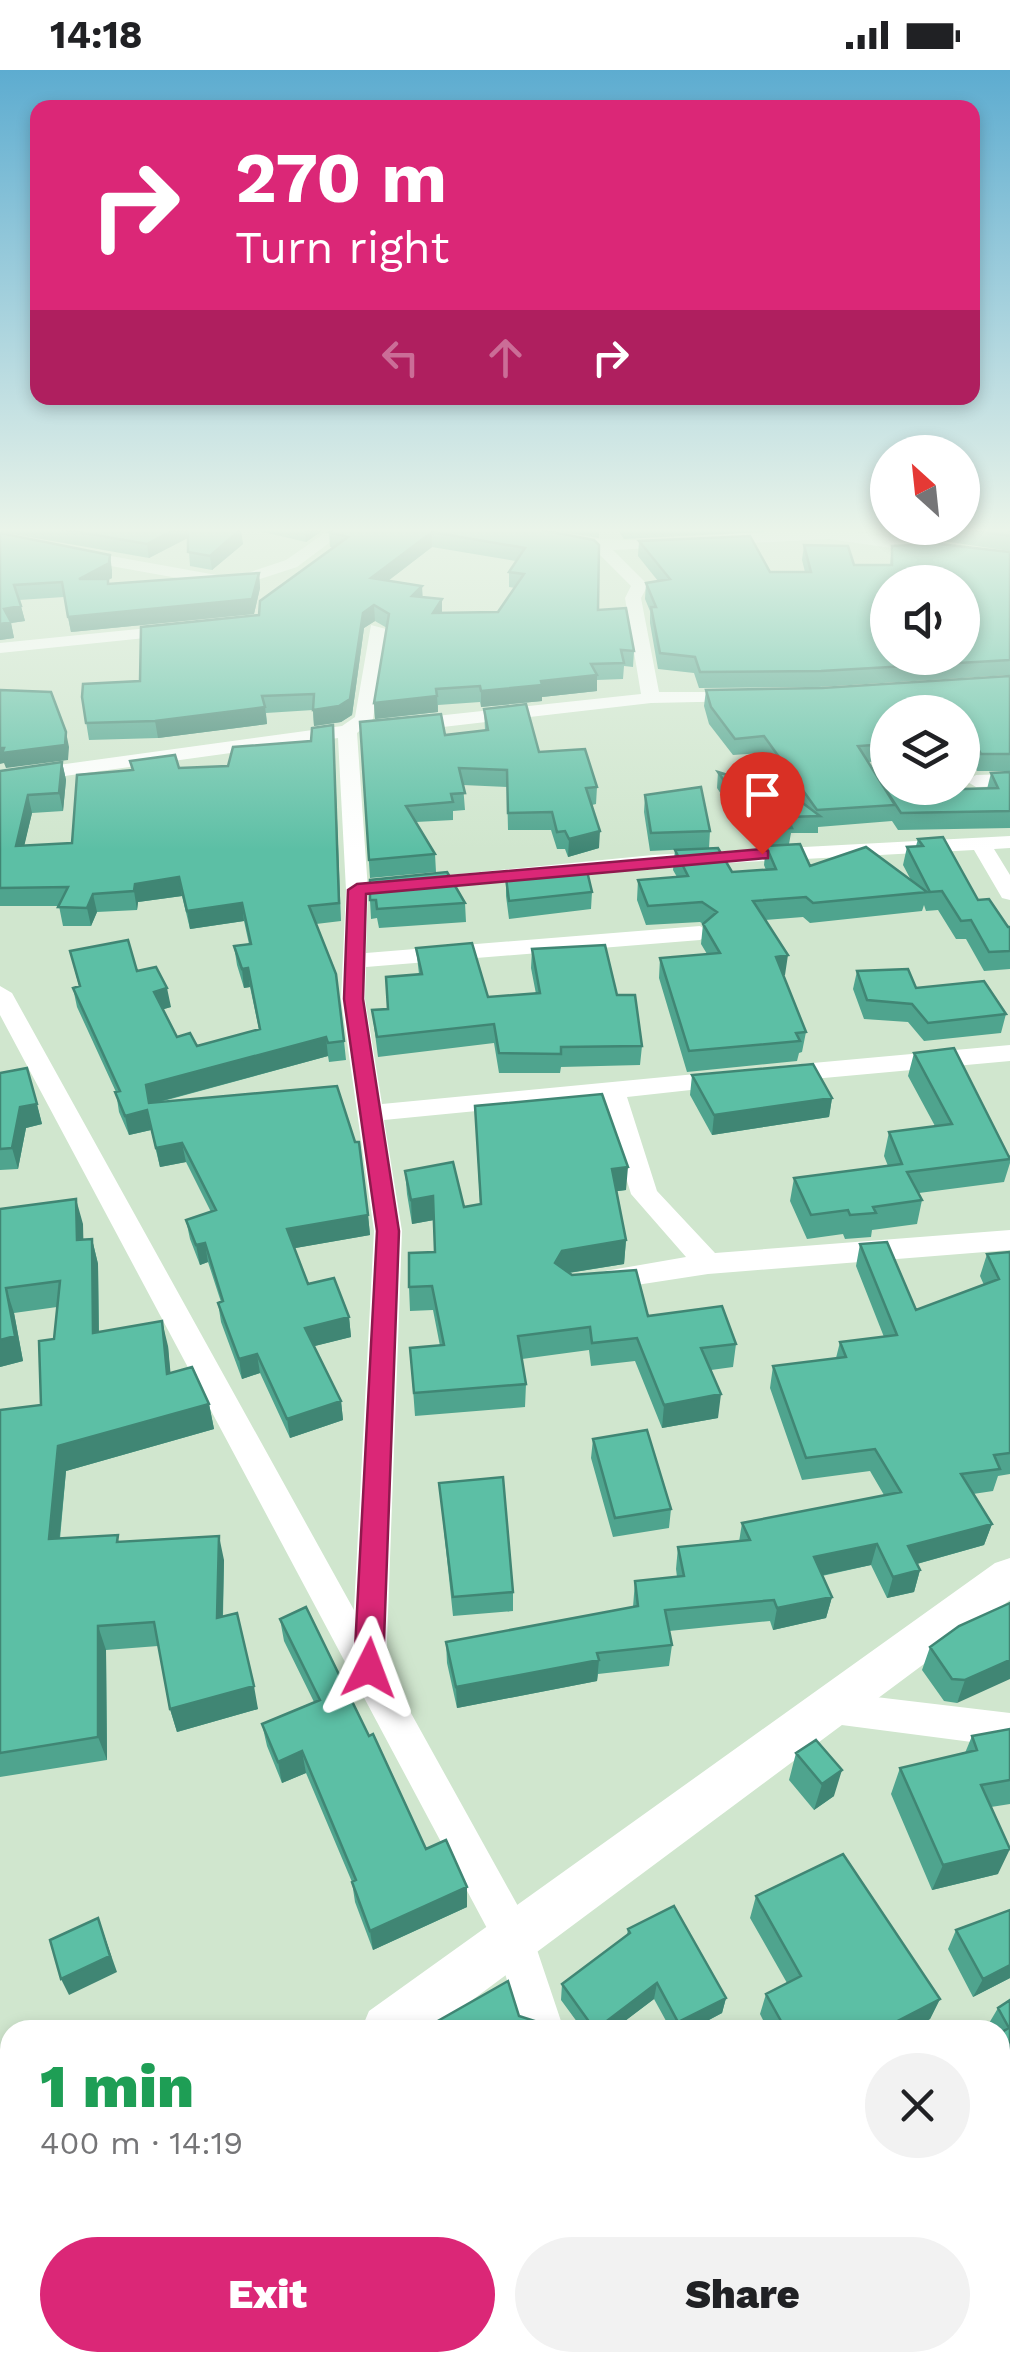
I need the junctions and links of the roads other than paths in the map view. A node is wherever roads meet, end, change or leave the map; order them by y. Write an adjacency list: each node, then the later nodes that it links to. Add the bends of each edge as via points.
1 (127, 635): 4 (street)
2 (376, 635): 7 (street, via 364,720)
3 (640, 635): 6 (street)
4 (0, 648)
5 (763, 697): 6 (street)
6 (650, 698): 7 (street)
7 (346, 732): 8 (street); 13 (street)
8 (0, 779)
9 (1010, 780): 10 (street)
10 (980, 781)
11 (978, 842): 12 (street); 13 (street, via 653,861); 14 (street)
12 (1010, 842)
13 (376, 888): 16 (street)
14 (1010, 893)
15 (700, 933): 16 (street)
16 (354, 962): 20 (street)
17 (0, 993): 25 (street)
18 (1010, 1053): 19 (street)
19 (612, 1090): 20 (street); 22 (street, via 645,1194)
20 (370, 1113): 25 (street, via 388,1231)
21 (1010, 1240): 22 (street)
22 (708, 1264): 23 (street)
23 (572, 1285)
24 (1010, 1576): 26 (street)
25 (369, 1668): 28 (street)
26 (834, 1708): 27 (street); 28 (street)
27 (1010, 1730)
28 (515, 1940): 29 (street); 30 (street)
29 (402, 2020)
30 (540, 2020)

